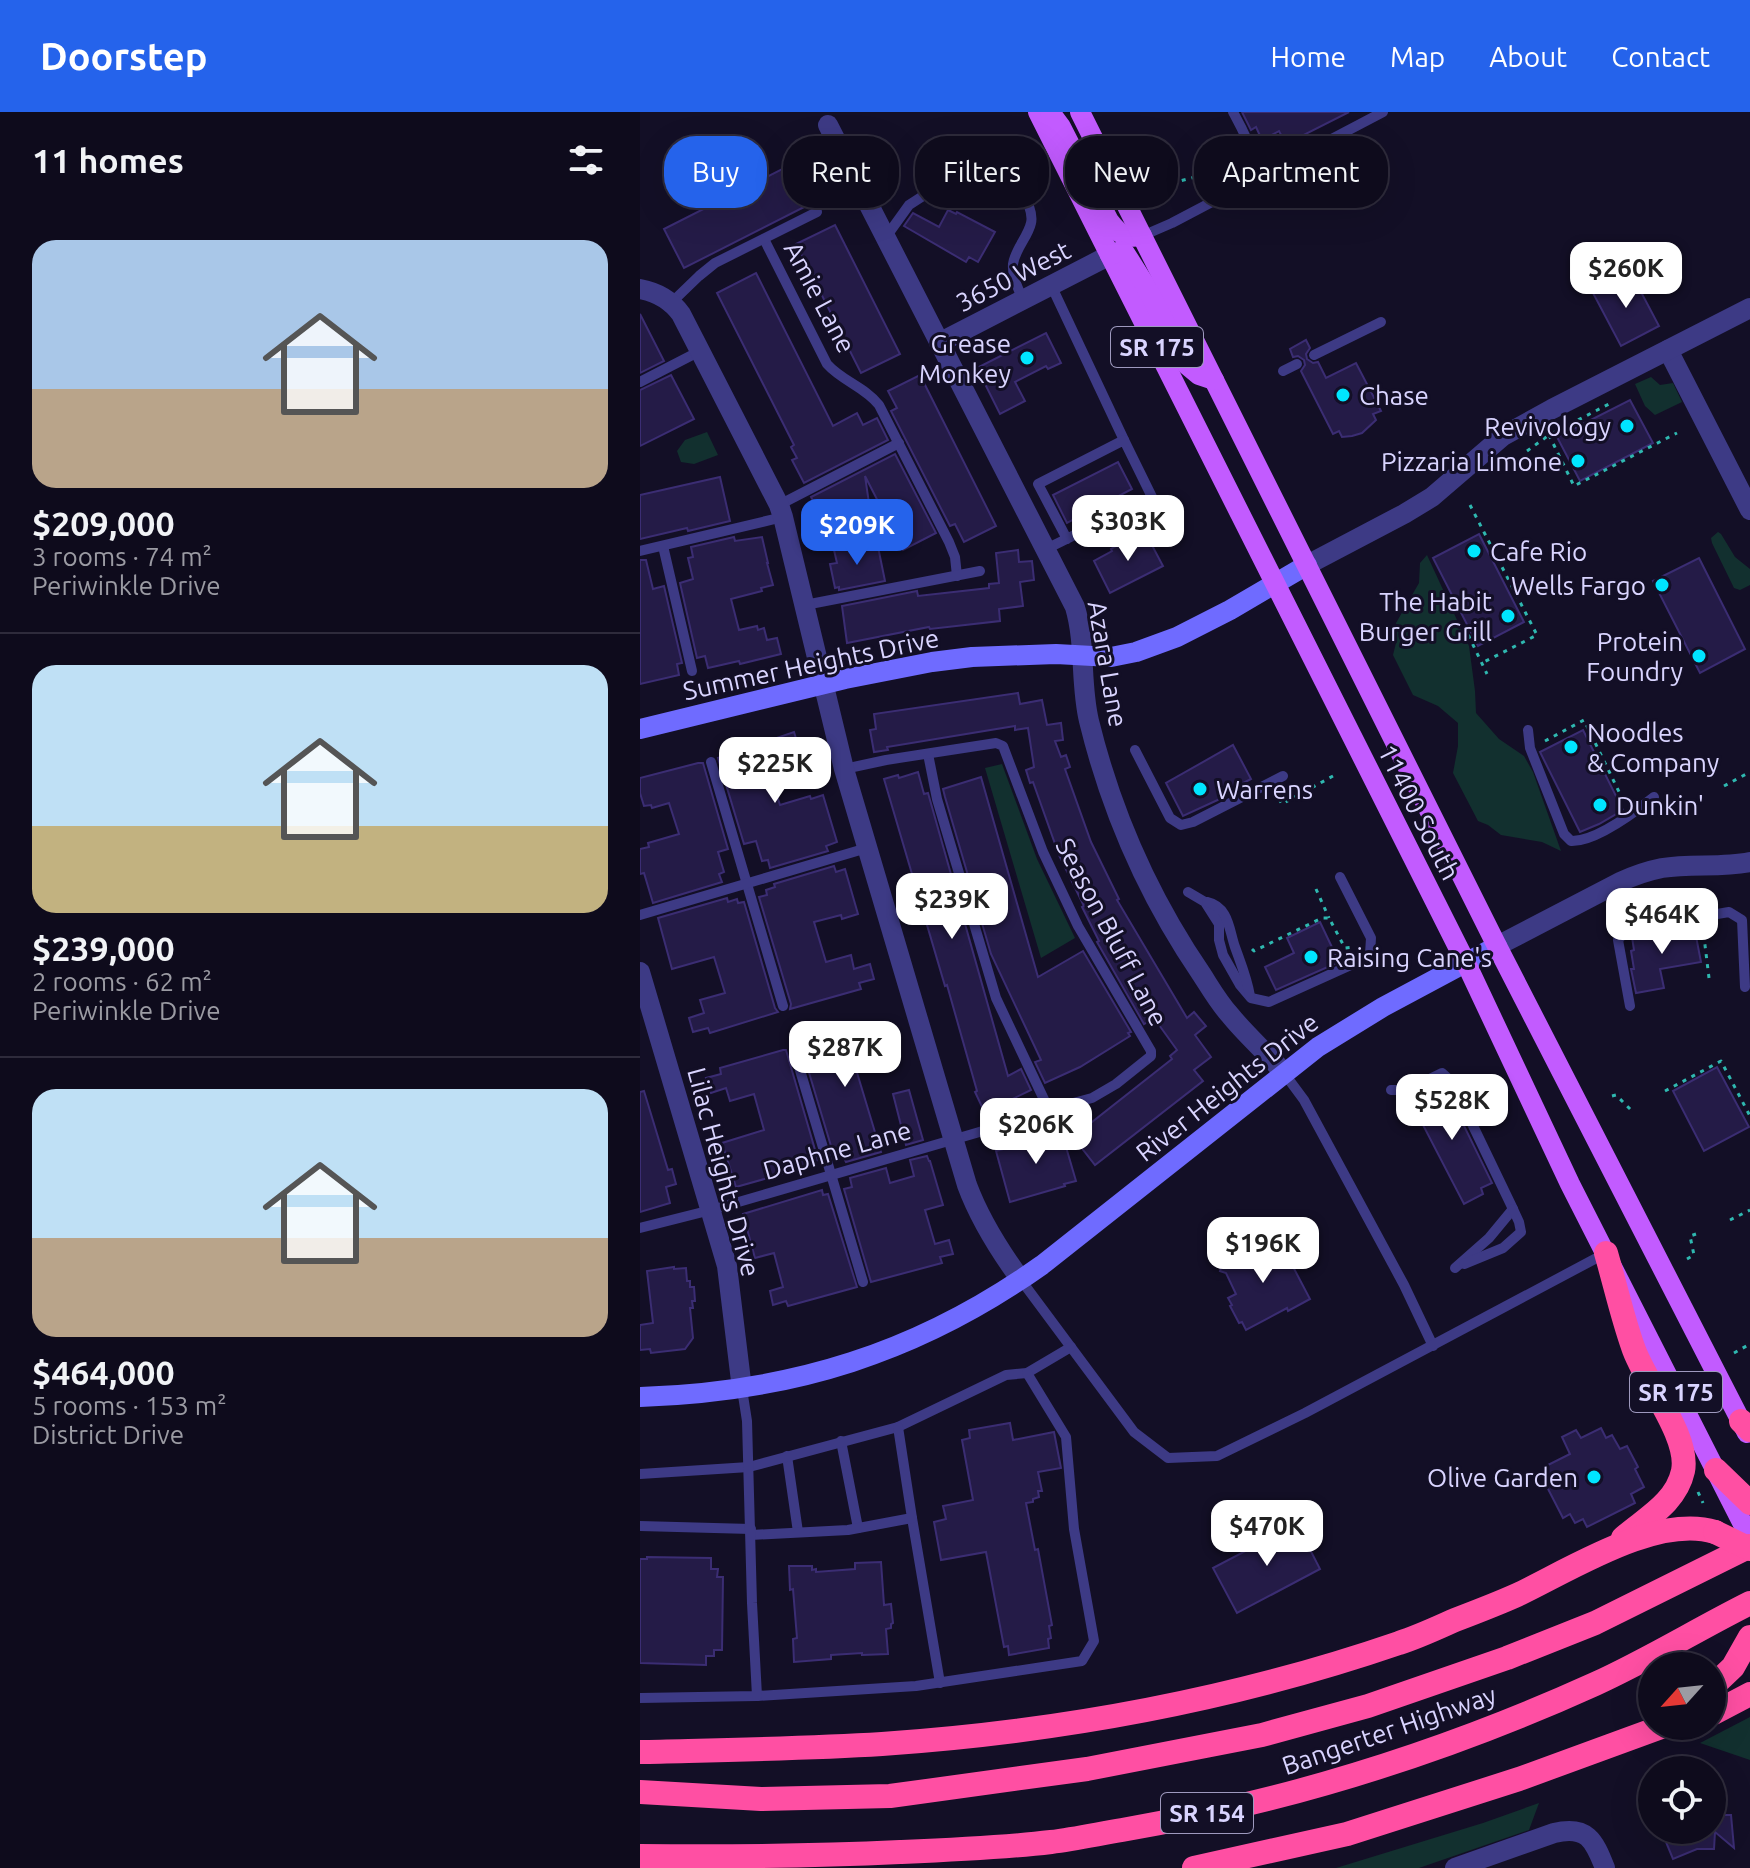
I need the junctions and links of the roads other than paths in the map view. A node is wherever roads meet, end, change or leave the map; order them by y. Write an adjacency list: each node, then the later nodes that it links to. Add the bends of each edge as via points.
1 (1038, 112): 14 (main road, 11400 South / SR 175)
2 (1050, 112): 11 (main road, via 1117,232)
3 (1080, 112): 11 (main road, 11400 South / SR 175)
4 (1233, 112): 7 (lane)
5 (1383, 112): 8 (lane)
6 (828, 125): 12 (street, Azara Lane)
7 (1244, 136)
8 (1337, 136)
9 (1200, 208): 11 (lane)
10 (817, 212): 13 (lane)
11 (1142, 236): 27 (main road, 11400 South / SR 175)
12 (886, 238): 17 (lane, via 909,205 985,163 1000,163 1013,175 1031,212 1031,224 1013,260); 21 (street, Azara Lane)
13 (764, 239): 18 (lane, via 706,270); 30 (lane, Amie Lane, via 827,364 876,400)
14 (1110, 255): 15 (street, 3650 West); 27 (main road, via 1125,253 1187,365); 40 (main road, 11400 South / SR 175)
15 (1051, 285): 17 (street, 3650 West); 29 (lane)
16 (642, 289): 18 (street)
17 (1023, 300): 21 (street, 3650 West)
18 (671, 303): 23 (street)
19 (1750, 308): 22 (street)
20 (1381, 322): 24 (lane)
21 (939, 343): 35 (street, Azara Lane)
22 (1668, 350): 31 (street); 37 (street, via 1503,436 1432,497)
23 (700, 351): 28 (lane); 32 (street)
24 (1314, 355)
25 (1297, 364): 26 (lane)
26 (1283, 371)
27 (1214, 380): 37 (main road, 11400 South / SR 175)
28 (640, 382)
29 (1124, 440): 33 (lane, via 1152,497); 33 (lane, via 1038,484)
30 (899, 443): 32 (lane); 39 (lane, Amie Lane, via 949,542)
31 (1750, 510)
32 (781, 511): 34 (lane); 41 (street)
33 (1067, 539): 35 (lane)
34 (663, 546): 36 (lane); 43 (lane)
35 (1044, 550): 42 (street, Azara Lane, via 1075,607)
36 (640, 551)
37 (1307, 565): 40 (street, Summer Heights Drive); 59 (main road, 11400 South / SR 175)
38 (980, 571): 39 (lane)
39 (957, 576): 41 (lane)
40 (1275, 583): 42 (street, Summer Heights Drive, via 1150,648 1111,657); 60 (main road, 11400 South / SR 175)
41 (805, 605): 44 (street)
42 (1083, 655): 44 (street, Summer Heights Drive, via 932,662); 67 (street, Azara Lane, via 1094,738 1142,868 1176,934 1227,1012)
43 (692, 671)
44 (824, 685): 45 (street, Summer Heights Drive); 50 (street)
45 (640, 729)
46 (1528, 730): 52 (lane, via 1530,748 1571,841 1631,816)
47 (1135, 750): 51 (lane, via 1170,818 1181,825)
48 (928, 754): 50 (lane); 66 (lane, Season Bluff Lane, via 1000,744 1005,749 1043,852 1078,926); 69 (lane, via 996,998)
49 (711, 762): 56 (lane)
50 (844, 769): 53 (street)
51 (1283, 776)
52 (1654, 797)
53 (867, 848): 56 (lane); 70 (street)
54 (1749, 865): 59 (street, via 1640,873)
55 (1340, 877): 57 (lane, via 1371,938 1370,954 1269,1002 1251,998 1240,985 1223,955 1219,924 1205,902)
56 (747, 883): 58 (lane); 63 (lane)
57 (1188, 892)
58 (640, 915)
59 (1497, 946): 60 (street, River Heights Drive); 84 (main road, 11400 South / SR 175)
60 (1466, 963): 67 (street, River Heights Drive, via 1354,1024); 75 (main road, 11400 South / SR 175)
61 (640, 972): 73 (street, Lilac Heights Drive)
62 (1745, 987): 64 (lane, via 1742,920 1729,912 1628,929 1618,940)
63 (783, 1006)
64 (1630, 1006)
65 (794, 1050): 71 (lane)
66 (1151, 1053): 69 (lane, Daphne Lane, via 1101,1094)
67 (1284, 1073): 76 (street, River Heights Drive); 78 (lane, via 1304,1100)
68 (1391, 1090): 72 (lane, via 1407,1090 1442,1073 1452,1082)
69 (1049, 1110): 70 (lane, Daphne Lane)
70 (953, 1138): 71 (lane, Daphne Lane); 76 (street, via 982,1220)
71 (831, 1175): 73 (lane, Daphne Lane); 77 (lane)
72 (1513, 1209): 72 (lane, via 1489,1238 1455,1268 1503,1248 1521,1232)
73 (711, 1210): 74 (lane, Daphne Lane); 81 (street, Lilac Heights Drive, via 728,1274)
74 (640, 1228)
75 (1606, 1253): 78 (lane); 88 (main road, 11400 South / SR 175); 97 (highway, via 1633,1350 1683,1450 1677,1487 1666,1503)
76 (1021, 1280): 79 (lane); 81 (street, River Heights Drive, via 969,1312 892,1348 810,1375)
77 (863, 1282)
78 (1433, 1346): 79 (lane, via 1217,1456 1168,1458 1134,1432)
79 (1071, 1347): 80 (lane)
80 (1027, 1373): 83 (lane, via 1006,1375); 101 (lane, via 1066,1437 1074,1529 1094,1641 1082,1661)
81 (742, 1389): 82 (street, River Heights Drive); 87 (lane)
82 (640, 1397)
83 (898, 1427): 85 (lane); 90 (lane)
84 (1748, 1433)
85 (841, 1441): 86 (lane); 93 (lane)
86 (787, 1456): 87 (lane); 95 (lane)
87 (749, 1467): 89 (lane); 94 (lane)
88 (1716, 1470): 91 (highway)
89 (640, 1474)
90 (912, 1518): 93 (lane); 101 (lane)
91 (1747, 1520)
92 (640, 1526): 94 (lane)
93 (858, 1528): 95 (lane)
94 (751, 1532): 95 (lane); 103 (lane)
95 (798, 1532)
96 (1750, 1547): 97 (highway, bridge, via 1715,1532 1688,1528 1651,1534); 108 (highway, Bangerter Highway / SR 154, via 1595,1623 1507,1658 1368,1706 1262,1735 1087,1769 890,1796 761,1799)
97 (1607, 1551): 107 (highway, via 1401,1643 1182,1702 1045,1726 884,1744)
98 (1750, 1603): 109 (highway, Bangerter Highway / SR 154, via 1597,1684 1485,1730 1275,1798 1051,1842 944,1850)
99 (1750, 1637): 100 (highway)
100 (1726, 1674)
101 (940, 1683): 103 (lane)
102 (1750, 1694): 105 (highway)
103 (757, 1696): 104 (lane)
104 (640, 1698)
105 (1726, 1707)
106 (1638, 1736): 111 (highway, via 1347,1834)
107 (640, 1752)
108 (640, 1792)
109 (640, 1857): 110 (highway)
110 (670, 1868)
111 (1194, 1868)
112 (1455, 1868): 113 (street, via 1571,1831 1588,1837)
113 (1605, 1868)

